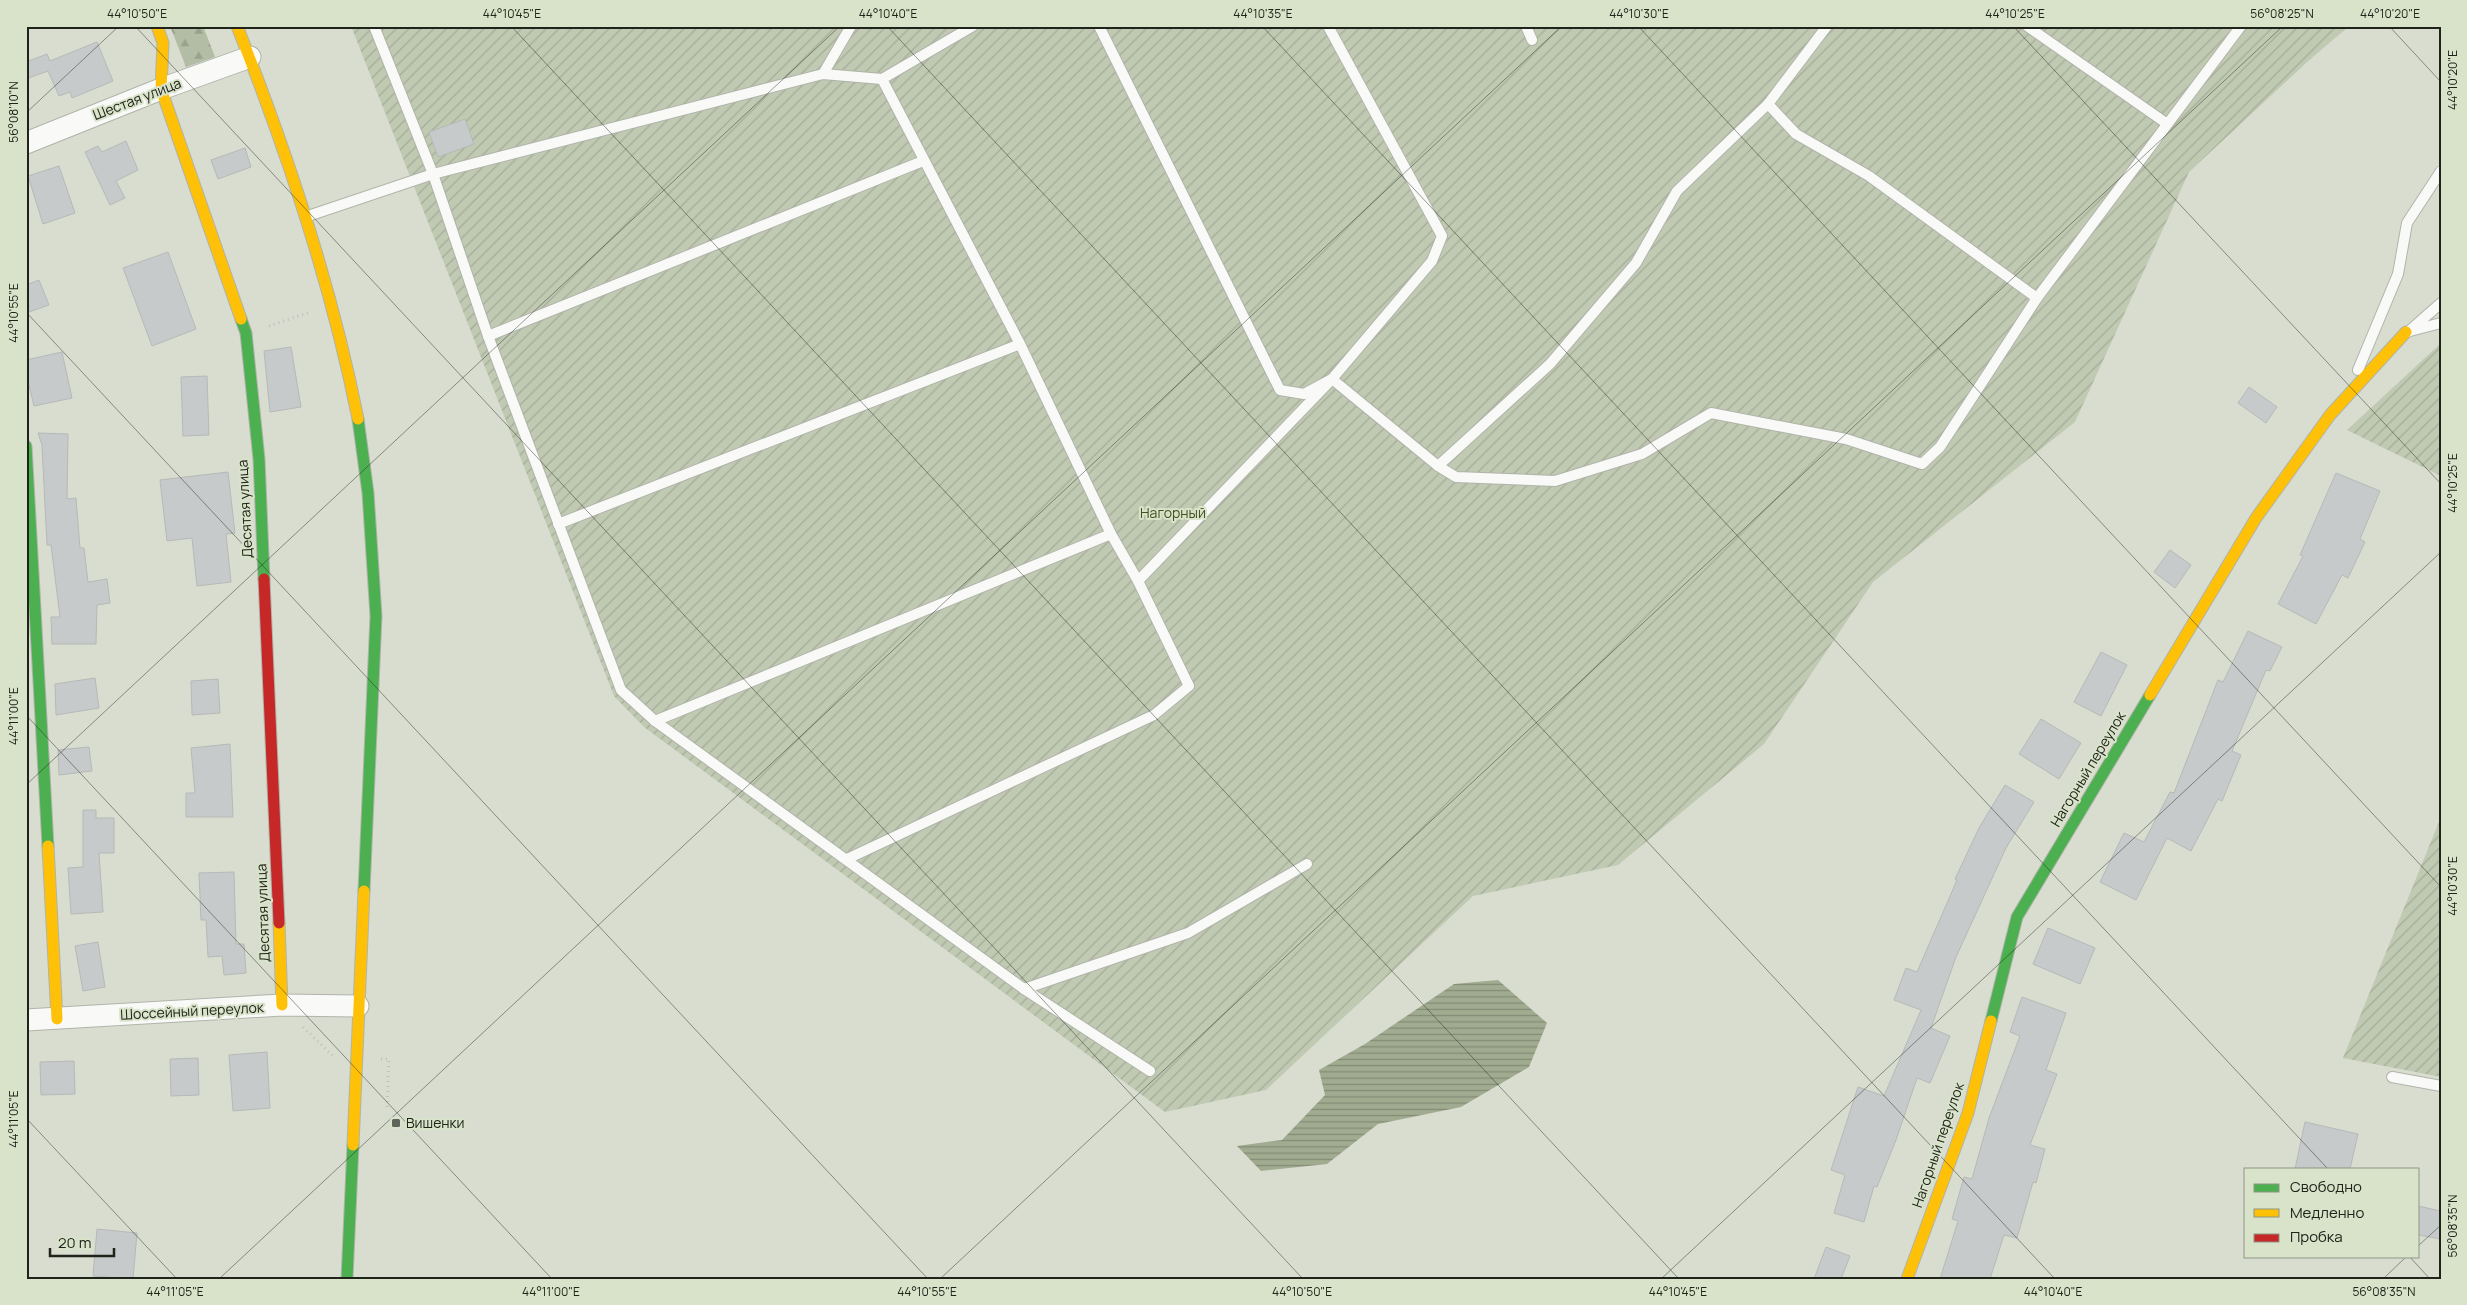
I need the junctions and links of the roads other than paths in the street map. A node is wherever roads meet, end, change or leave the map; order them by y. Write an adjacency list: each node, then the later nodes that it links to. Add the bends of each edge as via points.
1 (157, 26): 16 (street, Десятая улица, via 163,43)
2 (237, 26): 13 (street)
3 (374, 26): 22 (lane)
4 (851, 26): 14 (lane)
5 (974, 26): 15 (lane)
6 (1099, 26): 30 (lane, via 1280,390 1304,394)
7 (1328, 26): 30 (lane, via 1442,236 1432,261)
8 (1526, 26): 12 (lane)
9 (1827, 26): 17 (lane)
10 (2027, 26): 18 (lane)
11 (2241, 26): 18 (lane)
12 (1532, 40)
13 (250, 58): 16 (street, Шестая улица); 23 (street)
14 (823, 74): 15 (lane); 22 (lane)
15 (882, 79): 20 (lane)
16 (161, 89): 19 (street, Шестая улица); 41 (street, Десятая улица, via 246,333 258,459)
17 (1768, 104): 24 (lane, via 1796,134 1869,176); 33 (lane, via 1677,191 1636,263 1550,364)
18 (2166, 124): 24 (lane)
19 (26, 143)
20 (923, 160): 28 (lane); 29 (lane)
21 (2441, 171): 31 (lane, via 2407,223 2398,274)
22 (434, 174): 23 (lane); 28 (lane)
23 (306, 217): 42 (street, via 332,305 358,420 371,516 376,616)
24 (2037, 298): 33 (lane, via 1940,447 1922,464 1846,439 1711,413 1642,454 1554,481 1456,477)
25 (2441, 303): 27 (lane)
26 (2441, 323): 27 (lane)
27 (2405, 334): 49 (street, Нагорный переулок, via 2330,415 2256,518 2017,917 1968,1113)
28 (488, 336): 34 (lane)
29 (1020, 344): 34 (lane); 35 (lane)
30 (1332, 379): 33 (lane); 36 (lane)
31 (2352, 385)
32 (26, 446): 43 (street)
33 (1438, 466)
34 (558, 524): 37 (lane, via 620,690)
35 (1111, 534): 36 (lane); 37 (lane)
36 (1138, 580): 38 (lane, via 1189,686 1154,715)
37 (655, 721): 38 (lane)
38 (847, 858): 40 (lane)
39 (1307, 864): 40 (lane, via 1188,933)
40 (1024, 989): 45 (lane)
41 (282, 1005): 42 (street, Шоссейный переулок); 43 (street, Шоссейный переулок)
42 (358, 1006): 48 (street)
43 (57, 1019): 44 (street, Шоссейный переулок)
44 (26, 1020)
45 (1150, 1071)
46 (2392, 1077): 47 (lane)
47 (2441, 1086)
48 (347, 1279)
49 (1907, 1279)

